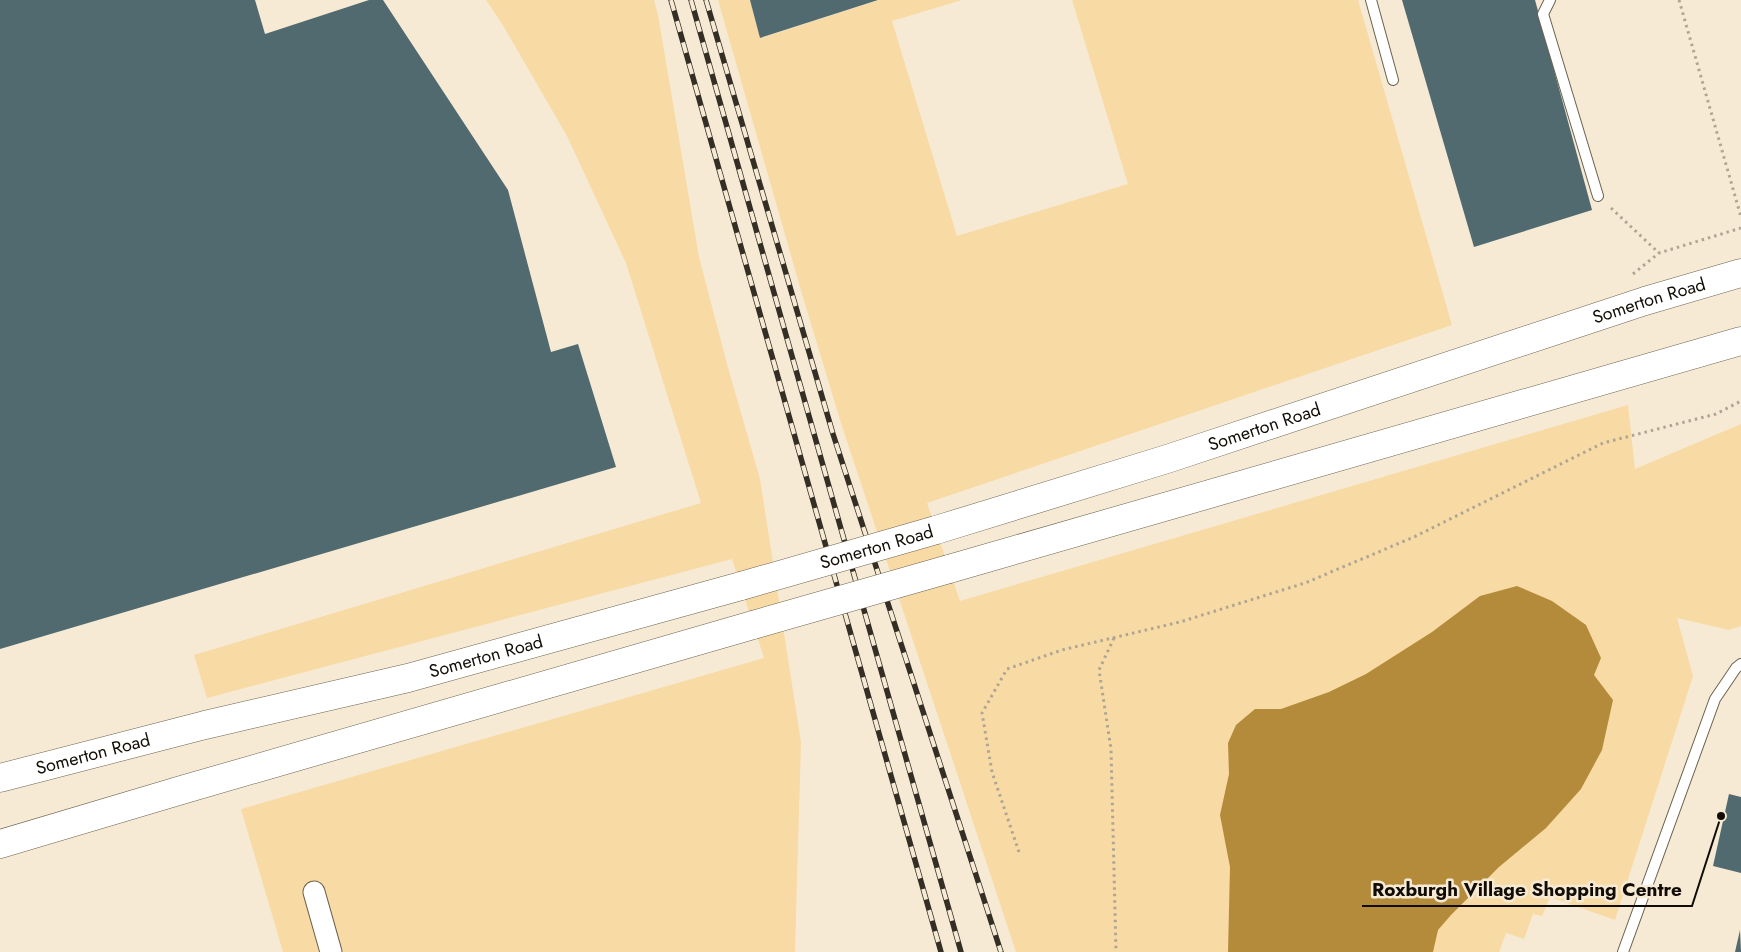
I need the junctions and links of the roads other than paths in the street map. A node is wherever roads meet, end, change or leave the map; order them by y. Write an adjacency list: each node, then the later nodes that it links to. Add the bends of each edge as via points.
1 (1371, 0): 3 (lane)
2 (1550, 0): 4 (lane, via 1543,14)
3 (1393, 80)
4 (1598, 196)
5 (1741, 273): 8 (main road, Somerton Road, bridge, via 1645,301 1167,459 936,530 408,678 205,725)
6 (1741, 341): 9 (main road, bridge)
7 (1741, 664): 12 (lane, via 1715,699)
8 (0, 778)
9 (0, 844)
10 (314, 892): 11 (street)
11 (331, 952)
12 (1623, 952)

